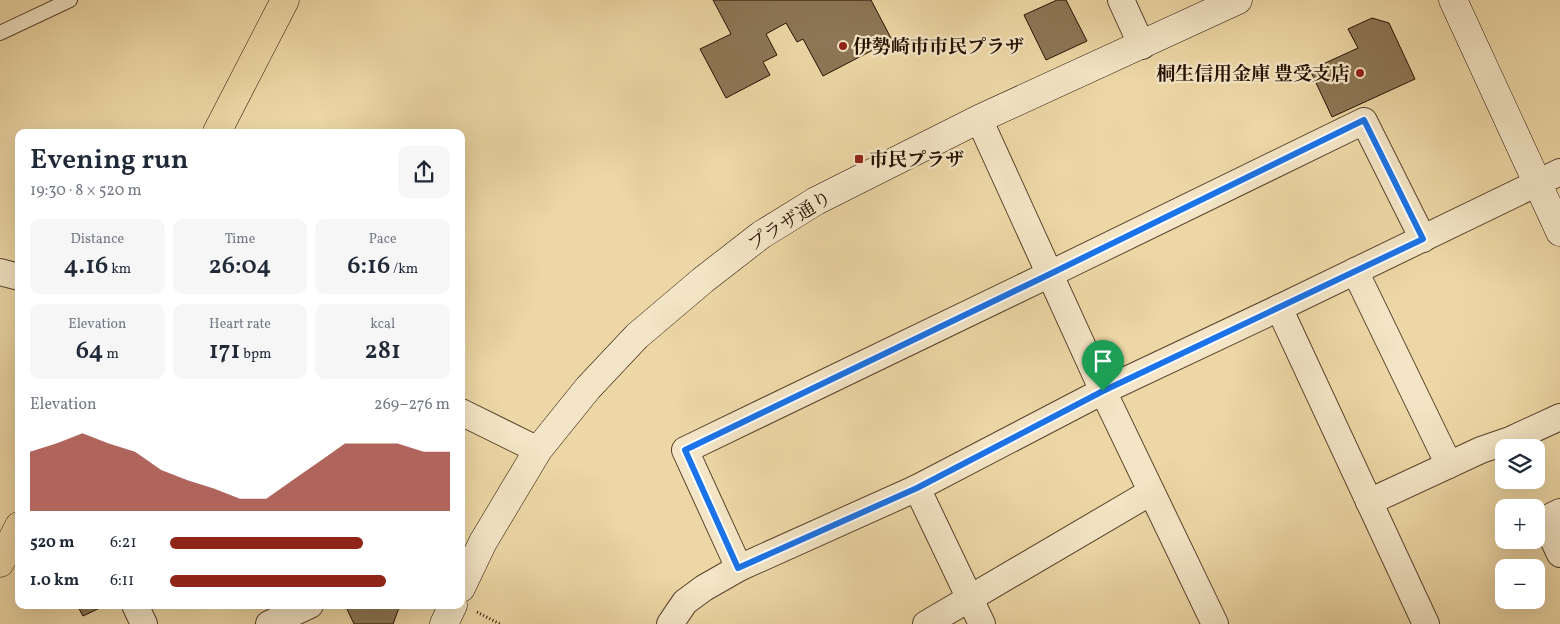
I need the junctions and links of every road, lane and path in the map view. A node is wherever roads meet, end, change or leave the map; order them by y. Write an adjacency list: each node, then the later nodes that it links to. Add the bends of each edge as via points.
1 (70, 0): 6 (lane)
2 (1121, 0): 7 (street)
3 (1238, 0): 7 (street, プラザ通り)
4 (1452, 0): 10 (street)
5 (281, 2): 9 (main road)
6 (0, 33)
7 (1142, 46): 8 (street, プラザ通り)
8 (979, 119): 15 (street); 21 (street, プラザ通り, via 816,201 761,235 637,336 588,388)
9 (218, 129)
10 (1548, 177): 11 (street); 12 (street)
11 (1560, 232)
12 (1423, 239): 13 (street); 15 (street, via 1364,120)
13 (1355, 271): 17 (street); 22 (street)
14 (0, 272): 16 (street)
15 (1050, 274): 18 (street); 30 (street, via 685,450)
16 (15, 276)
17 (1279, 308): 18 (street); 25 (street)
18 (1103, 391): 23 (street); 24 (street)
19 (465, 414): 21 (street)
20 (1560, 417): 22 (street)
21 (538, 450): 31 (street, プラザ通り, via 483,542)
22 (1449, 465): 25 (street)
23 (917, 488): 30 (street); 32 (street)
24 (1152, 492): 32 (street); 44 (street)
25 (1369, 502): 45 (street)
26 (1560, 512): 28 (street, via 1544,520)
27 (15, 534): 29 (main road)
28 (1560, 554)
29 (0, 563)
30 (738, 568): 41 (street, via 685,602)
31 (465, 580)
32 (969, 598): 42 (street); 43 (street)
33 (465, 608): 40 (path)
34 (137, 609): 37 (street)
35 (301, 609): 38 (street)
36 (464, 609): 39 (street)
37 (144, 624)
38 (269, 624)
39 (444, 624)
40 (500, 624)
41 (670, 624)
42 (926, 624)
43 (982, 624)
44 (1215, 624)
45 (1426, 624)

